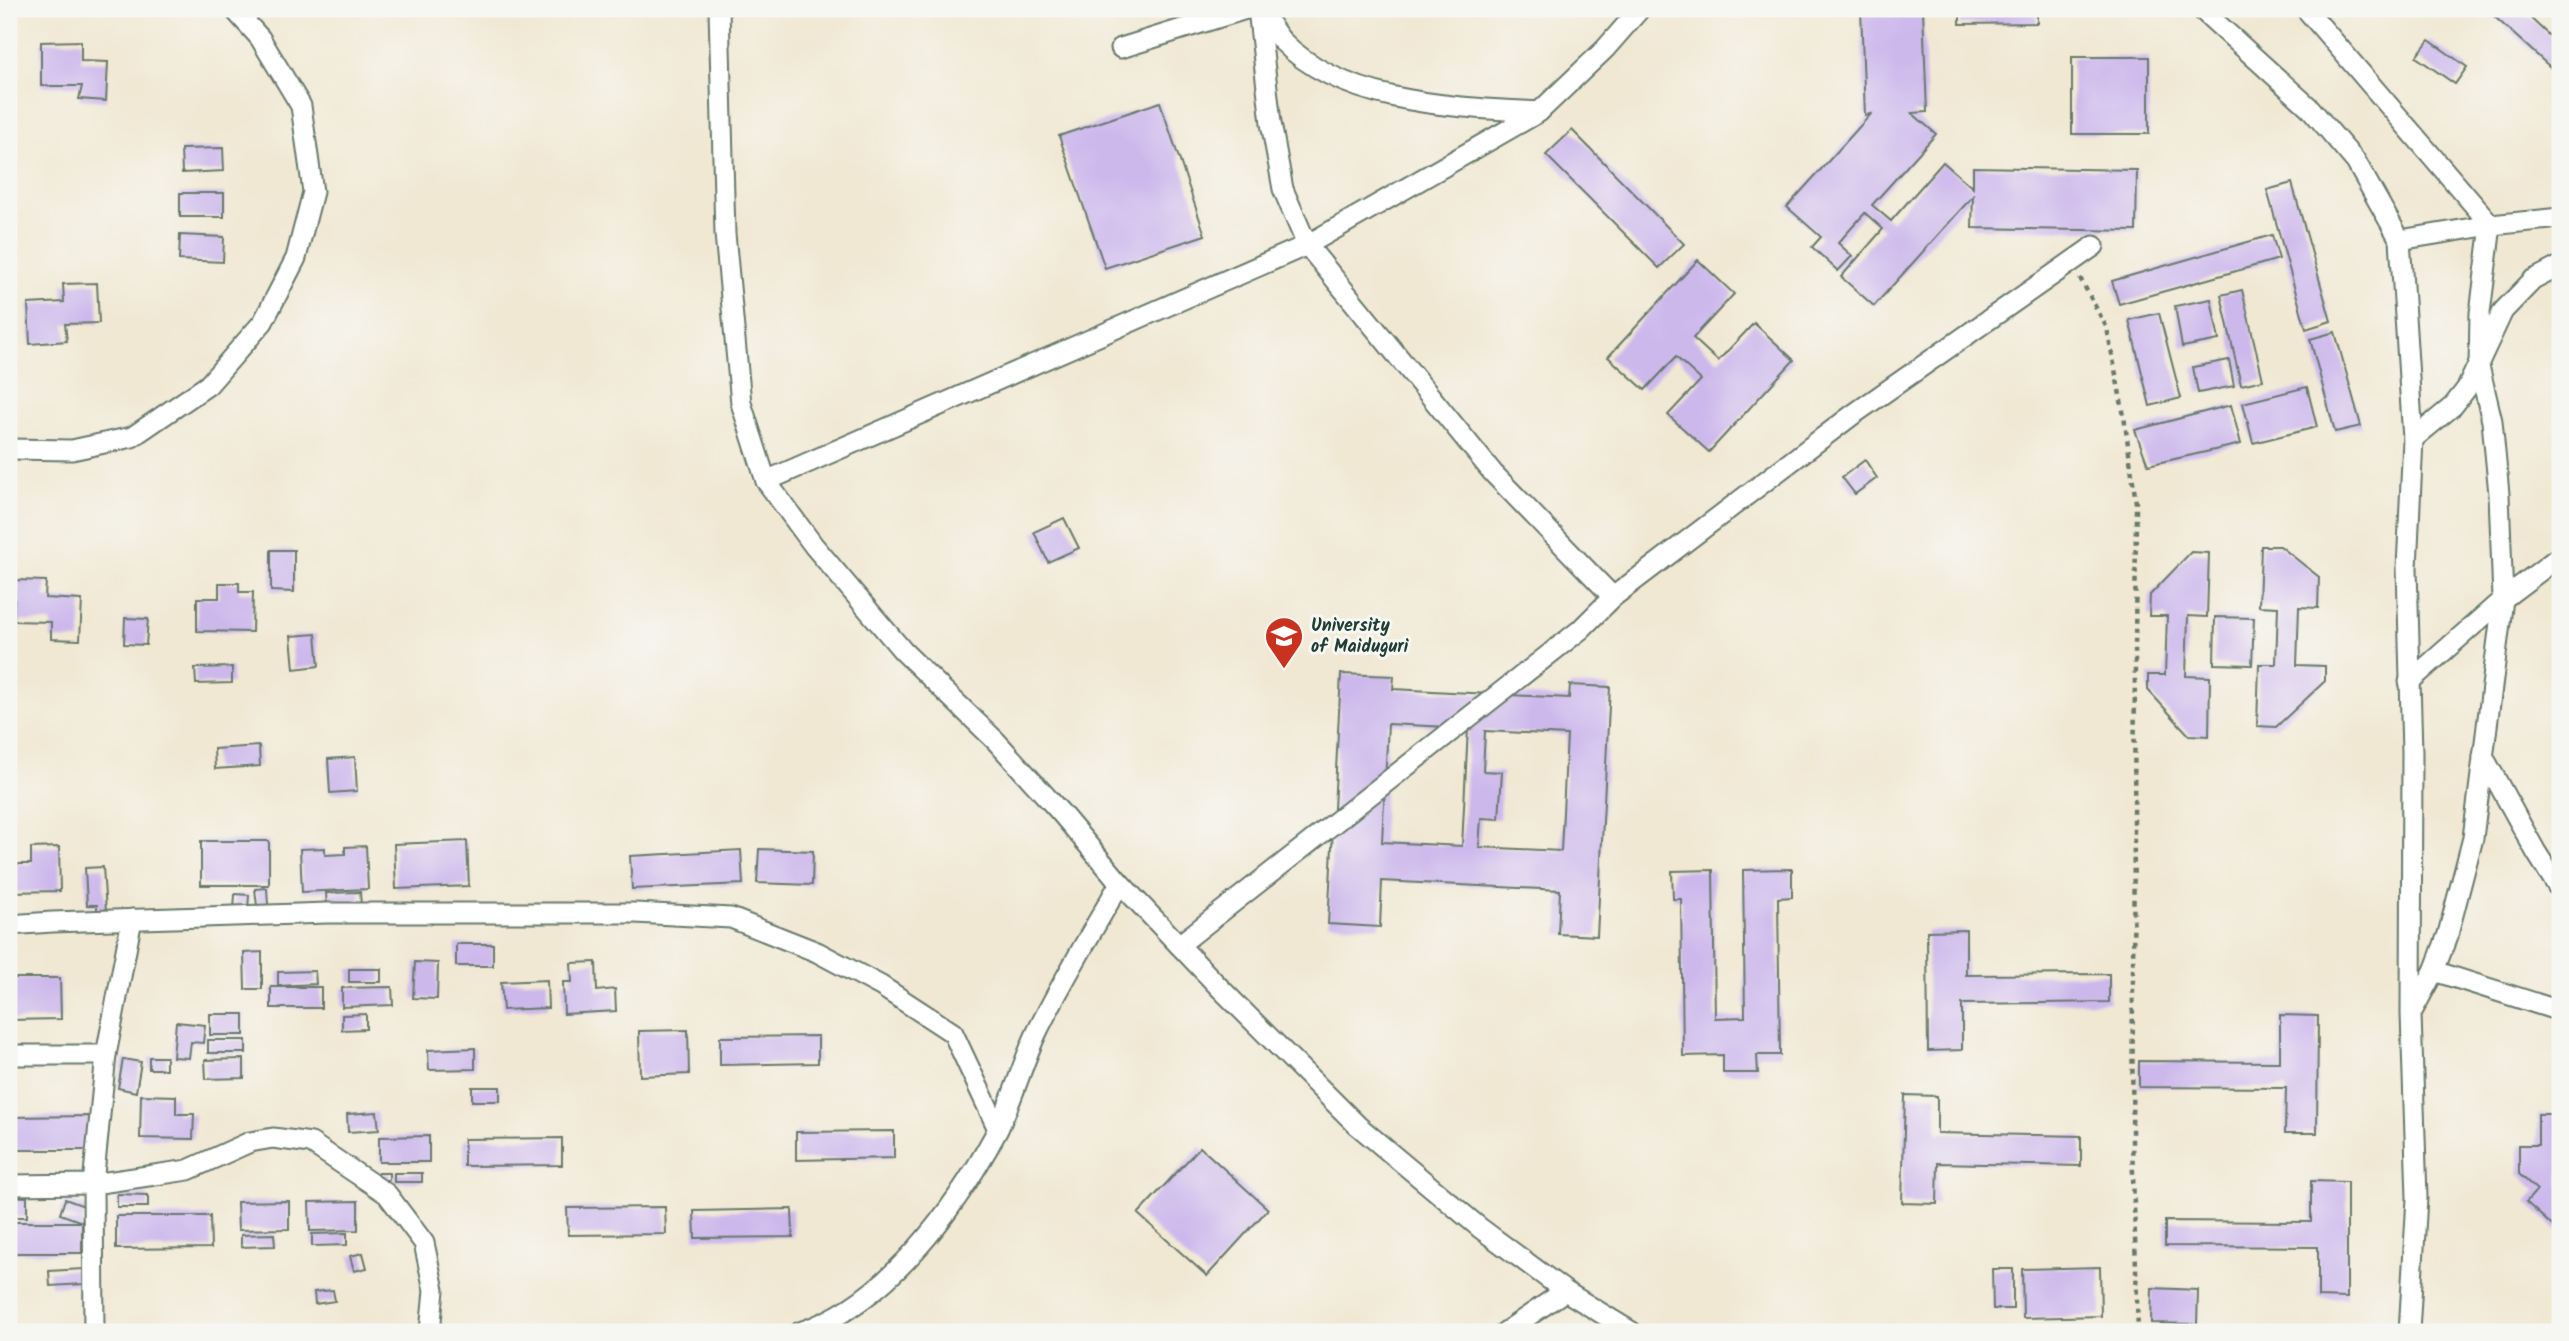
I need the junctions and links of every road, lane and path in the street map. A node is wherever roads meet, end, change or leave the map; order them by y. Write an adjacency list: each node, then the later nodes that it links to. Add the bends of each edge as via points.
1 (234, 9): 19 (street, via 261,38 300,106 313,192 296,258 263,322 208,385 132,438 72,450)
2 (719, 9): 20 (street, via 724,234 741,402)
3 (1246, 9): 8 (street)
4 (1259, 9): 9 (street, via 1281,40 1314,66 1361,88 1444,107); 13 (street, via 1283,189)
5 (1640, 9): 9 (street)
6 (2201, 9): 12 (street, via 2311,108 2356,162)
7 (2306, 9): 11 (street)
8 (1121, 48)
9 (1539, 112): 13 (street)
10 (2560, 218): 11 (street)
11 (2491, 225): 12 (street); 17 (street)
12 (2400, 240): 18 (street)
13 (1307, 245): 20 (street); 22 (street, via 1493,473)
14 (2094, 246): 15 (street)
15 (2071, 261): 22 (street, via 1851,416); 46 (path, via 2107,328 2136,503 2132,1142)
16 (2560, 266): 17 (street, via 2533,279 2503,311)
17 (2479, 366): 18 (street, via 2453,406); 23 (street, via 2493,421)
18 (2413, 439): 24 (street, via 2407,568)
19 (9, 449)
20 (766, 481): 26 (street, via 903,651 996,741)
21 (2560, 556): 23 (street)
22 (1613, 597): 30 (street, via 1580,630)
23 (2503, 599): 24 (street); 25 (street)
24 (2409, 682): 33 (street)
25 (2483, 756): 27 (street); 31 (street, via 2473,838)
26 (1120, 883): 30 (street); 36 (street, via 1037,1032)
27 (2560, 890)
28 (132, 919): 29 (street); 35 (street); 36 (street, via 327,913 635,913 731,918 817,952 881,986 953,1033)
29 (9, 925)
30 (1179, 945): 39 (street, via 1357,1125 1480,1228)
31 (2434, 971): 32 (street); 33 (street)
32 (2560, 1011)
33 (2411, 1014): 47 (street, via 2417,1198)
34 (9, 1055): 35 (street)
35 (106, 1055): 37 (street)
36 (998, 1129): 40 (street, via 922,1242 872,1293)
37 (93, 1184): 38 (street); 41 (street); 42 (street, via 188,1170 250,1142 312,1143 387,1194 424,1243 434,1290)
38 (9, 1185)
39 (1566, 1291): 44 (street); 45 (street)
40 (820, 1329): 43 (street)
41 (94, 1332)
42 (430, 1332)
43 (800, 1332)
44 (1505, 1332)
45 (1632, 1332)
46 (2138, 1332)
47 (2409, 1332)

